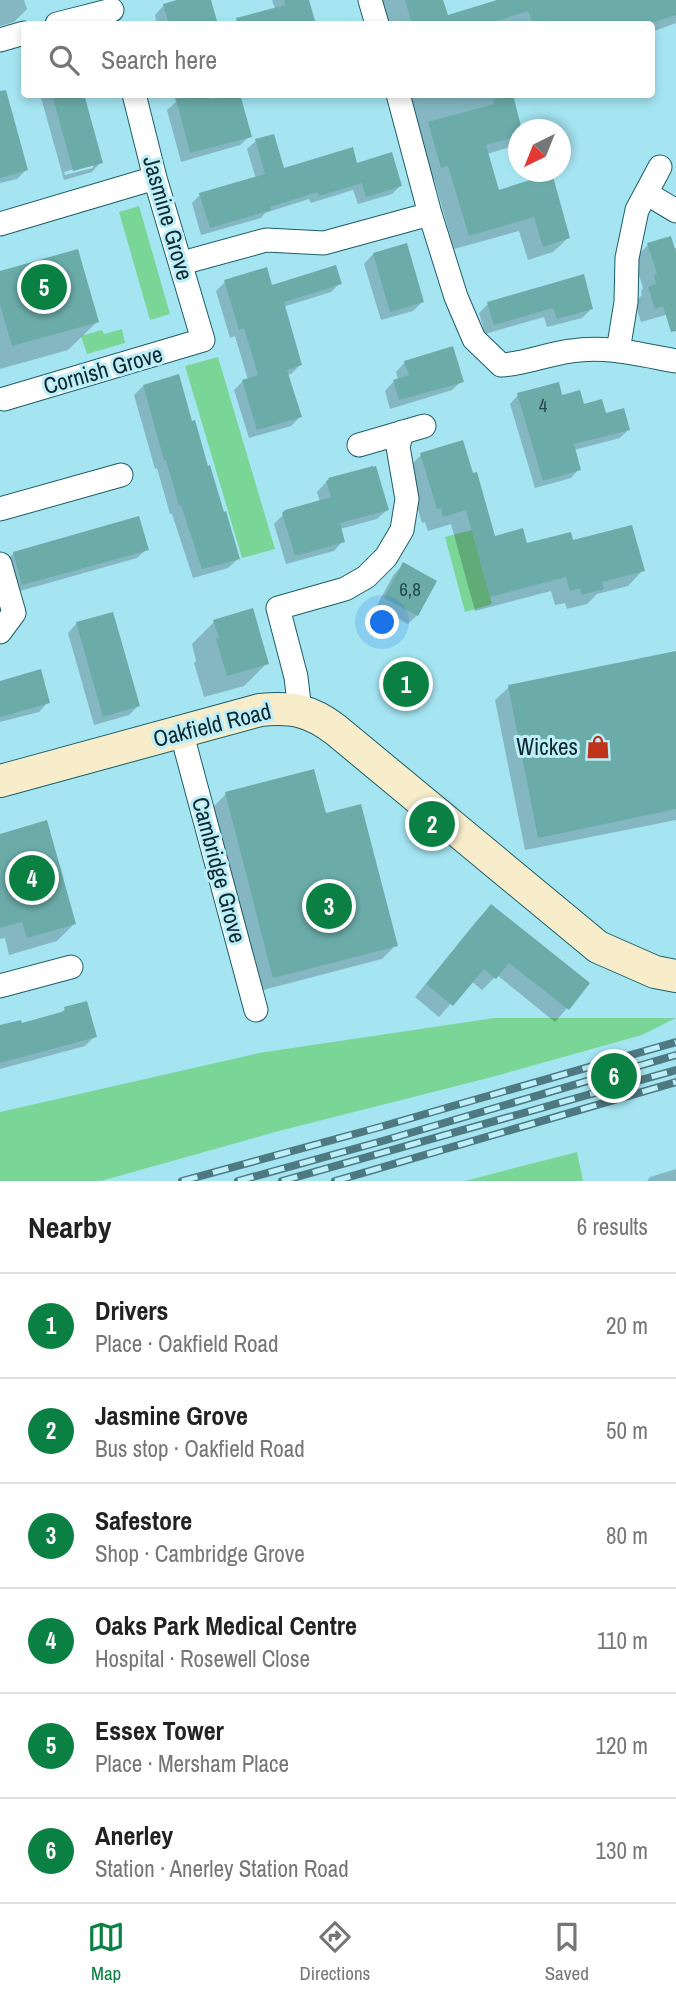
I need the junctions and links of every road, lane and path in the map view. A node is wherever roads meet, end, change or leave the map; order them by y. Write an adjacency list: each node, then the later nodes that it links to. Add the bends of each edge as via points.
1 (112, 11): 2 (street)
2 (70, 21)
3 (21, 34): 4 (street)
4 (0, 40)
5 (135, 98): 8 (street, Jasmine Grove)
6 (398, 98): 11 (street)
7 (660, 167): 9 (street)
8 (155, 178): 12 (street); 13 (street, Jasmine Grove)
9 (646, 193): 10 (street); 15 (street, via 637,210 627,258)
10 (676, 211)
11 (430, 214): 13 (street, via 324,243 266,240); 15 (street, via 474,339 501,365 570,351)
12 (0, 224)
13 (182, 263): 14 (street, Jasmine Grove)
14 (203, 341): 17 (street, Cornish Grove)
15 (618, 351): 16 (street)
16 (676, 361)
17 (4, 399)
18 (359, 445): 23 (street, via 413,429 398,447 407,499 402,530 386,557 366,577 345,589 278,608)
19 (121, 475): 20 (street)
20 (0, 509)
21 (0, 564): 22 (street, via 13,613)
22 (0, 632)
23 (300, 711): 24 (street, Oakfield Road, via 260,710); 27 (street, Oakfield Road, via 337,730 598,947 654,972)
24 (181, 731): 25 (street, Oakfield Road); 29 (street, Cambridge Grove)
25 (0, 781)
26 (71, 967): 28 (street)
27 (676, 976)
28 (0, 986)
29 (257, 1010)

